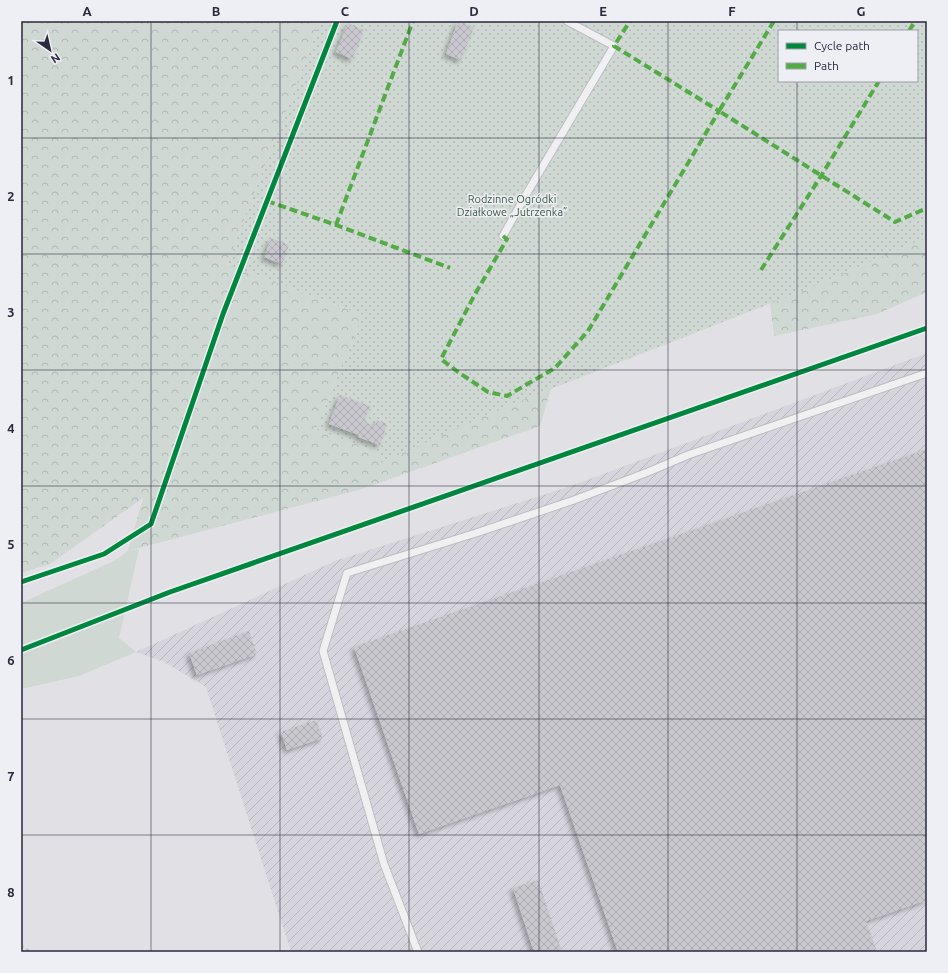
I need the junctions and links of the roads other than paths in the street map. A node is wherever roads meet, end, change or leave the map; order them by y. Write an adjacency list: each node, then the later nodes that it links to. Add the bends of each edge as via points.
1 (567, 21): 2 (lane, via 614,46)
2 (503, 236)
3 (927, 373): 4 (lane, via 688,455 566,502 347,573 323,651 384,864)
4 (418, 952)

